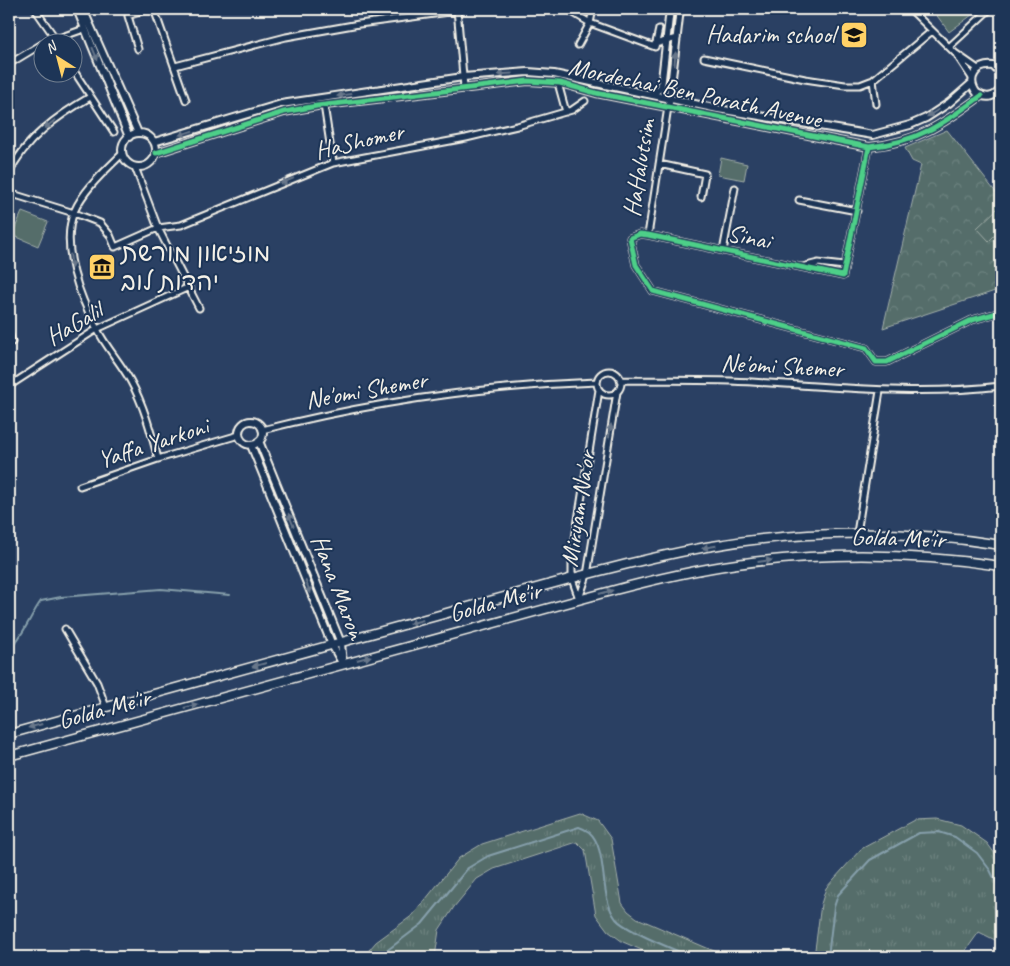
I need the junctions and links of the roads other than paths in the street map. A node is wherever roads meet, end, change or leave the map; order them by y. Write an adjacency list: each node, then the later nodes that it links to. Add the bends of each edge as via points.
1 (35, 9): 17 (street)
2 (76, 9): 14 (street)
3 (83, 9): 50 (street)
4 (147, 9): 24 (street, via 128,16)
5 (154, 9): 29 (street)
6 (567, 9): 13 (street)
7 (593, 9): 13 (street)
8 (670, 9): 20 (street)
9 (680, 9): 19 (street)
10 (910, 9): 16 (street)
11 (990, 9): 23 (street)
12 (457, 10): 29 (street, via 286,37); 32 (street)
13 (590, 23): 21 (street, via 655,47); 22 (street)
14 (84, 29): 18 (street); 51 (street, one-way to 51)
15 (659, 29): 21 (street)
16 (932, 31): 23 (street); 33 (street)
17 (51, 32)
18 (77, 32)
19 (677, 38): 20 (street); 42 (street, one-way to 19)
20 (668, 42): 21 (street); 39 (street, via 661,88)
21 (655, 44)
22 (578, 45)
23 (949, 47): 26 (street)
24 (138, 49)
25 (32, 50): 28 (street)
26 (955, 53): 30 (street); 34 (street)
27 (704, 58): 33 (street, via 845,85 860,85)
28 (9, 64)
29 (175, 66): 43 (street)
30 (978, 69): 31 (street, via 988,65); 34 (street, Mordechai Ben Porath Avenue)
31 (1000, 69)
32 (463, 77): 37 (street); 39 (street, Mordechai Ben Porath Avenue, one-way to 32, via 554,74 528,72); 52 (street, Mordechai Ben Porath Avenue, one-way to 52, via 281,104)
33 (873, 80): 45 (street)
34 (972, 81): 40 (street, via 973,88); 42 (street, Mordechai Ben Porath Avenue, one-way to 42, via 949,103 926,118 873,135)
35 (81, 82): 41 (street)
36 (558, 83): 37 (street, Mordechai Ben Porath Avenue, via 528,81); 47 (street, Mordechai Ben Porath Avenue); 48 (street)
37 (464, 87): 46 (street, Mordechai Ben Porath Avenue)
38 (1000, 92): 40 (street, via 994,96)
39 (650, 94): 42 (street, Mordechai Ben Porath Avenue)
40 (981, 96): 53 (street, Mordechai Ben Porath Avenue, via 929,131 893,144)
41 (90, 97): 49 (street); 59 (street, one-way to 59, via 43,130 23,151)
42 (670, 99): 47 (street)
43 (186, 100)
44 (585, 101): 48 (street, HaShomer)
45 (876, 104)
46 (324, 105): 54 (street, Mordechai Ben Porath Avenue, via 284,112); 56 (street)
47 (668, 107): 53 (street, Mordechai Ben Porath Avenue); 57 (street, HaHalutsim)
48 (566, 112): 56 (street, HaShomer, via 466,138)
49 (114, 132)
50 (138, 134): 51 (street); 52 (street)
51 (129, 137): 55 (street, via 123,144)
52 (154, 142): 54 (street)
53 (869, 148): 64 (street)
54 (156, 152): 58 (street, via 148,164)
55 (122, 154): 58 (street); 65 (street, via 90,187)
56 (333, 163): 66 (street, HaShomer, one-way to 66, via 181,225)
57 (659, 164): 62 (street, via 705,174); 67 (street, HaHalutsim)
58 (135, 167): 66 (street)
59 (9, 174)
60 (735, 188): 68 (street)
61 (9, 193): 65 (street)
62 (701, 197)
63 (799, 200): 64 (street)
64 (857, 211): 69 (street)
65 (74, 213): 66 (street, via 100,223 115,247); 74 (street, one-way to 74, via 70,248 72,270)
66 (158, 228): 71 (street)
67 (648, 235): 68 (street, Sinai); 73 (street, via 630,238 636,265 654,291 866,348 876,362 887,362 972,320)
68 (723, 251): 70 (street, Sinai)
69 (844, 266): 70 (street, via 818,262); 70 (street, Sinai, via 843,276)
70 (802, 267)
71 (189, 286): 72 (street); 74 (street, HaGalil)
72 (199, 308)
73 (1001, 312)
74 (97, 329): 79 (street, HaGalil); 88 (street, via 130,380 144,410)
75 (9, 332): 76 (street)
76 (12, 342)
77 (620, 380): 78 (street, via 615,373 606,371); 82 (street, Ne'omi Shemer, via 732,382); 83 (street)
78 (597, 382): 81 (street); 84 (street, Ne'omi Shemer, via 456,393 374,405)
79 (9, 386)
80 (1001, 386): 82 (street, Ne'omi Shemer, via 950,391)
81 (599, 390): 83 (street, via 607,395); 94 (street, Miryam Na'or, via 572,557)
82 (880, 391): 90 (street)
83 (616, 392): 93 (street, Miryam Na'or, one-way to 83)
84 (262, 430): 85 (street, via 257,422 248,421 240,426); 86 (street)
85 (239, 436): 87 (street, via 244,443); 88 (street, Yaffa Yarkoni)
86 (258, 442): 87 (street); 97 (street, Hana Maron, one-way to 86)
87 (250, 444): 98 (street, Hana Maron, one-way to 98)
88 (158, 459): 89 (street, Yaffa Yarkoni)
89 (80, 486)
90 (857, 534): 91 (main road, Golda Me'ir); 93 (main road, Golda Me'ir, one-way to 93, via 734,543 670,554)
91 (1001, 544)
92 (1001, 566): 95 (main road, Golda Me'ir, one-way to 92, via 702,570 795,558 905,556)
93 (588, 575): 94 (main road, Golda Me'ir); 95 (street, Miryam Na'or)
94 (572, 579): 95 (street, Miryam Na'or); 97 (main road, Golda Me'ir, one-way to 97)
95 (579, 599): 99 (main road, Golda Me'ir, one-way to 95)
96 (65, 629): 100 (street, via 97,683)
97 (341, 643): 98 (main road, Golda Me'ir); 99 (street, Hana Maron)
98 (332, 645): 99 (street, Hana Maron); 100 (main road, Golda Me'ir, one-way to 100)
99 (344, 664): 102 (main road, Golda Me'ir, one-way to 99)
100 (106, 707): 101 (main road, Golda Me'ir, one-way to 101)
101 (9, 734)
102 (9, 756)

